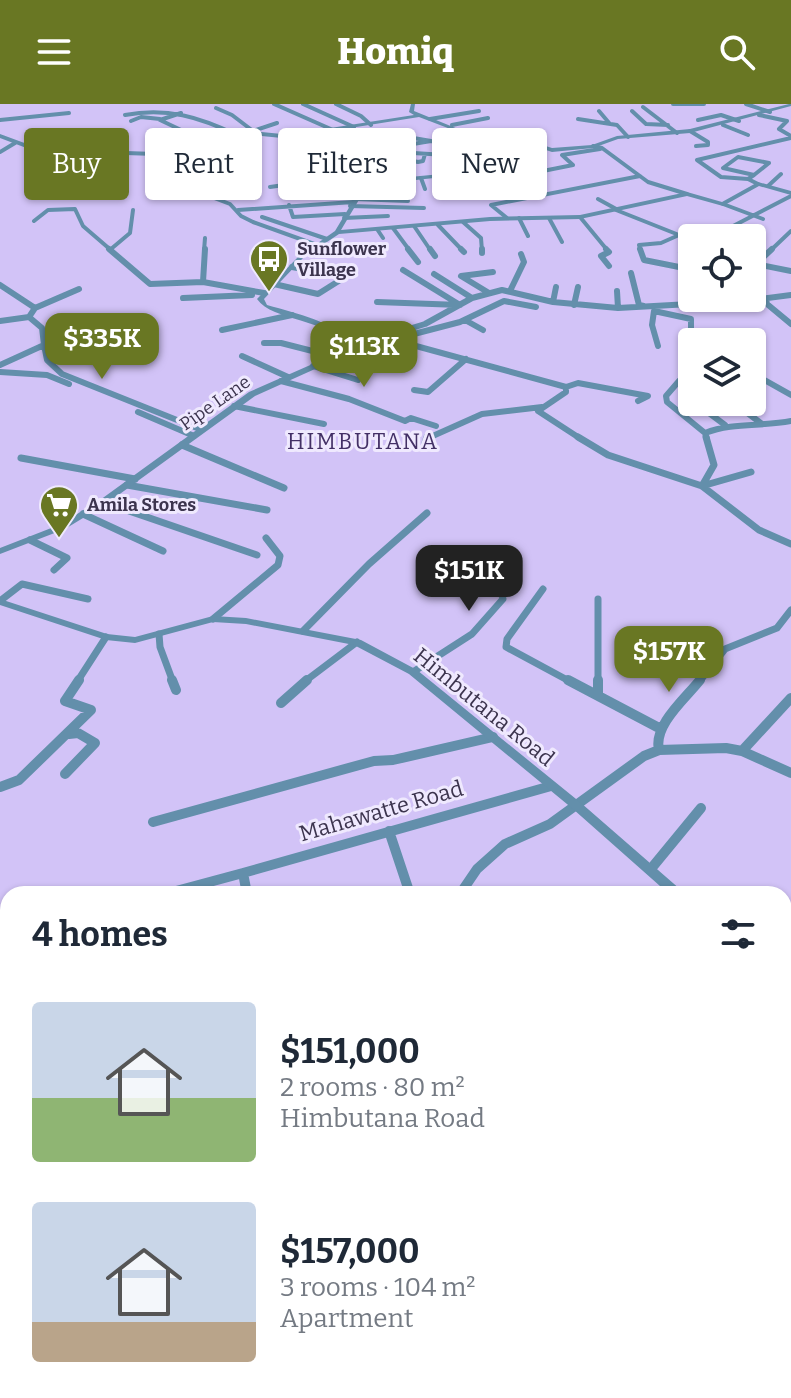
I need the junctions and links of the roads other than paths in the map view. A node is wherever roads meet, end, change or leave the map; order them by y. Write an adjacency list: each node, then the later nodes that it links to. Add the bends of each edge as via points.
1 (158, 104): 11 (street)
2 (274, 104): 45 (street)
3 (303, 104): 22 (street)
4 (336, 104): 14 (street)
5 (413, 104): 25 (street, via 411,112)
6 (673, 104): 9 (street)
7 (704, 104): 9 (street)
8 (746, 104): 19 (street)
9 (683, 105): 21 (street, via 687,110)
10 (791, 105): 19 (street)
11 (150, 107): 18 (street); 23 (street)
12 (643, 107): 38 (street)
13 (216, 108): 43 (street)
14 (349, 110): 22 (street); 36 (street)
15 (479, 111): 28 (street)
16 (599, 111): 35 (street)
17 (632, 111): 38 (street, via 646,124)
18 (184, 112): 27 (street); 42 (street)
19 (770, 112): 24 (street)
20 (69, 113): 30 (street)
21 (676, 113)
22 (328, 114): 40 (street)
23 (125, 115)
24 (759, 115): 33 (street); 54 (street, via 787,121 779,129)
25 (417, 116): 28 (street); 36 (street)
26 (488, 118): 37 (street)
27 (160, 119): 32 (street); 41 (street)
28 (430, 119): 37 (street)
29 (578, 119): 35 (street)
30 (0, 120)
31 (698, 120): 33 (street, via 721,115)
32 (131, 121)
33 (739, 121): 39 (street)
34 (277, 123): 44 (street)
35 (610, 124): 53 (street)
36 (371, 125): 40 (street)
37 (452, 125): 47 (street)
38 (668, 125): 49 (street)
39 (723, 125): 48 (street); 50 (street)
40 (354, 127): 46 (street)
41 (174, 128)
42 (221, 128)
43 (247, 128)
44 (262, 128)
45 (334, 128)
46 (345, 128)
47 (453, 128)
48 (690, 131): 49 (street); 62 (street, via 708,142)
49 (677, 133): 53 (street)
50 (748, 135)
51 (0, 136): 57 (street)
52 (416, 136): 56 (street)
53 (628, 137): 61 (street)
54 (791, 137): 55 (street)
55 (779, 140): 58 (street); 77 (street, via 697,160 721,177)
56 (431, 141): 59 (street)
57 (15, 143): 60 (street); 66 (street)
58 (791, 144)
59 (416, 145)
60 (24, 146)
61 (593, 146): 63 (street); 64 (street)
62 (696, 146)
63 (547, 148)
64 (602, 148): 70 (street, via 562,155 573,165); 73 (street)
65 (416, 151): 67 (street)
66 (0, 152)
67 (425, 154): 68 (street); 69 (street, via 423,161)
68 (432, 154)
69 (416, 162)
70 (547, 170)
71 (781, 174): 80 (street)
72 (755, 175): 72 (street, via 733,170 723,168 738,157 769,163); 77 (street)
73 (640, 176): 84 (street); 105 (street, via 491,205)
74 (432, 177): 76 (street)
75 (416, 178): 76 (street)
76 (421, 178): 82 (street)
77 (748, 179): 78 (street)
78 (758, 184): 80 (street); 91 (street)
79 (278, 186): 81 (street)
80 (768, 186): 83 (street)
81 (270, 187)
82 (425, 189)
83 (790, 193): 97 (street)
84 (687, 194): 91 (street); 96 (street)
85 (598, 199): 96 (street)
86 (223, 200): 95 (street)
87 (408, 201): 88 (street)
88 (352, 202): 89 (street); 93 (street); 100 (street)
89 (341, 203): 90 (street); 98 (street)
90 (312, 204): 92 (street); 99 (street)
91 (723, 204): 97 (street)
92 (289, 205): 95 (street); 103 (street)
93 (424, 208)
94 (133, 210): 128 (street, via 130,233)
95 (238, 210): 127 (street, via 253,222)
96 (617, 210): 104 (street); 120 (street)
97 (753, 214): 109 (street); 113 (street)
98 (334, 215): 99 (street); 100 (street)
99 (316, 216): 103 (street); 112 (street)
100 (345, 216): 101 (street); 119 (street)
101 (388, 216)
102 (262, 217): 125 (street)
103 (293, 217): 108 (street)
104 (580, 217): 107 (street); 135 (street, via 609,252 601,256)
105 (507, 218): 106 (street); 111 (street)
106 (519, 218): 107 (street); 121 (street)
107 (549, 218): 126 (street)
108 (279, 219)
109 (763, 219)
110 (34, 221): 128 (street, via 48,210 75,209 83,226)
111 (463, 222): 114 (street); 130 (street, via 481,238)
112 (317, 224)
113 (735, 224)
114 (438, 225): 115 (street); 129 (street)
115 (414, 226): 116 (street); 133 (street)
116 (393, 228): 117 (street); 134 (street)
117 (377, 229): 119 (street); 124 (street)
118 (791, 231): 131 (street)
119 (337, 232): 125 (street)
120 (678, 235)
121 (528, 236)
122 (678, 236): 138 (street, via 639,245 644,260)
123 (205, 238): 144 (street)
124 (383, 238)
125 (327, 239): 127 (street)
126 (562, 242)
127 (317, 245): 137 (street)
128 (111, 249): 144 (street, via 150,284)
129 (464, 252)
130 (482, 253)
131 (766, 253)
132 (521, 254): 150 (street, via 524,262)
133 (435, 256)
134 (418, 262)
135 (609, 266)
136 (766, 266): 140 (street)
137 (292, 267): 145 (street); 145 (street, via 345,277 318,294)
138 (678, 267)
139 (403, 270): 162 (street)
140 (791, 271)
141 (493, 272): 152 (street, via 461,276)
142 (631, 273): 164 (street)
143 (434, 274): 156 (street)
144 (203, 282): 153 (street)
145 (274, 284): 153 (street)
146 (0, 285): 167 (street)
147 (556, 287): 160 (street)
148 (578, 287): 163 (street)
149 (79, 289): 167 (street)
150 (510, 291): 152 (street, Pipe Lane); 160 (street, Pipe Lane)
151 (617, 291): 168 (street)
152 (489, 293): 156 (street, Pipe Lane)
153 (264, 294): 155 (street); 170 (street, via 260,299 265,306)
154 (791, 295): 157 (street, Pipe Lane)
155 (183, 298)
156 (472, 298): 162 (street, Pipe Lane)
157 (774, 298): 158 (street, Pipe Lane); 165 (street)
158 (766, 299): 174 (street)
159 (377, 302): 162 (street)
160 (553, 302): 163 (street, Pipe Lane)
161 (678, 303): 164 (street, Pipe Lane)
162 (460, 305): 178 (street, Pipe Lane)
163 (574, 305): 168 (street, Pipe Lane)
164 (639, 305): 168 (street, Pipe Lane); 169 (street)
165 (791, 305)
166 (536, 307): 172 (street, via 505,299)
167 (35, 308): 171 (street)
168 (618, 308)
169 (654, 311): 175 (street, via 691,319); 183 (street)
170 (292, 315): 176 (street); 182 (street, via 321,324)
171 (29, 317): 173 (street); 181 (street, via 45,334)
172 (465, 320): 177 (street); 178 (street, via 412,335)
173 (0, 321)
174 (791, 324)
175 (691, 328)
176 (222, 330)
177 (483, 330)
178 (401, 332): 179 (street, Pipe Lane)
179 (383, 337): 182 (street, Pipe Lane); 186 (street)
180 (264, 343): 185 (street)
181 (44, 345): 187 (street); 209 (street, via 47,360 62,374)
182 (353, 346): 185 (street, Pipe Lane)
183 (658, 346)
184 (242, 356): 190 (street)
185 (336, 357): 188 (street, Pipe Lane)
186 (466, 359): 194 (street); 195 (street, via 428,392)
187 (0, 365)
188 (313, 366): 190 (street, Pipe Lane); 191 (street)
189 (0, 372): 209 (street, via 47,375)
190 (284, 379): 198 (street, Pipe Lane); 208 (street, via 405,421)
191 (358, 380)
192 (766, 381): 196 (street)
193 (678, 382): 200 (street, via 666,396)
194 (566, 387): 197 (street, via 578,383 648,396); 199 (street)
195 (414, 390)
196 (791, 395)
197 (638, 401)
198 (234, 406): 205 (street); 209 (street, Pipe Lane)
199 (542, 407): 211 (street, via 466,417); 216 (street, via 541,415 608,455)
200 (678, 411)
201 (684, 416): 210 (street)
202 (713, 416): 206 (street)
203 (750, 416): 207 (street)
204 (790, 421): 207 (street)
205 (324, 424)
206 (725, 425): 207 (street); 210 (street)
207 (763, 425)
208 (436, 426)
209 (198, 433): 212 (street, Pipe Lane)
210 (705, 433): 216 (street, via 714,465)
211 (425, 443)
212 (182, 445): 215 (street, Pipe Lane); 217 (street)
213 (21, 458): 215 (street)
214 (751, 472): 216 (street)
215 (131, 482): 218 (street, Pipe Lane); 219 (street)
216 (702, 486): 224 (street, via 759,530)
217 (284, 488)
218 (103, 502): 221 (street, Pipe Lane); 227 (street)
219 (267, 510)
220 (427, 513): 236 (street)
221 (83, 514): 223 (street, Pipe Lane); 226 (street)
222 (266, 538): 235 (street, via 280,556 278,565)
223 (30, 540): 225 (street, Pipe Lane); 229 (street, via 67,558)
224 (790, 543)
225 (0, 551)
226 (163, 551)
227 (257, 555)
228 (498, 562): 240 (street, via 480,583 503,599 472,634)
229 (54, 570)
230 (543, 589): 242 (street, via 506,647)
231 (88, 599): 233 (street, via 22,584)
232 (598, 599): 242 (street)
233 (0, 601): 238 (street, Himbutana Road)
234 (791, 610): 245 (street, via 777,628 725,649)
235 (213, 619): 236 (street, Himbutana Road); 237 (street, Himbutana Road)
236 (303, 631): 239 (street, Himbutana Road)
237 (159, 634): 238 (street, Himbutana Road, via 135,640); 241 (street)
238 (106, 637): 246 (street, via 65,701 91,710)
239 (357, 642): 240 (street, Himbutana Road); 244 (street)
240 (413, 672): 247 (street, Himbutana Road)
241 (176, 690)
242 (598, 694): 245 (street)
243 (791, 698): 249 (street)
244 (281, 703)
245 (661, 729): 248 (street)
246 (69, 734): 251 (street, via 95,743); 253 (street, via 19,780)
247 (493, 737): 252 (street, Himbutana Road); 256 (street, via 374,761)
248 (659, 750): 249 (street); 254 (street)
249 (742, 751): 250 (street)
250 (791, 773)
251 (65, 774)
252 (551, 786): 254 (street, Himbutana Road); 257 (street, Mahawatte Road)
253 (0, 787)
254 (577, 806): 258 (street, Himbutana Road); 263 (street, via 505,844)
255 (701, 808): 258 (street)
256 (153, 822)
257 (389, 831): 259 (street, Mahawatte Road); 262 (street)
258 (650, 870): 264 (street, Himbutana Road)
259 (243, 873): 260 (street, Mahawatte Road); 261 (street)
260 (195, 886)
261 (245, 886)
262 (407, 886)
263 (465, 886)
264 (668, 886)

